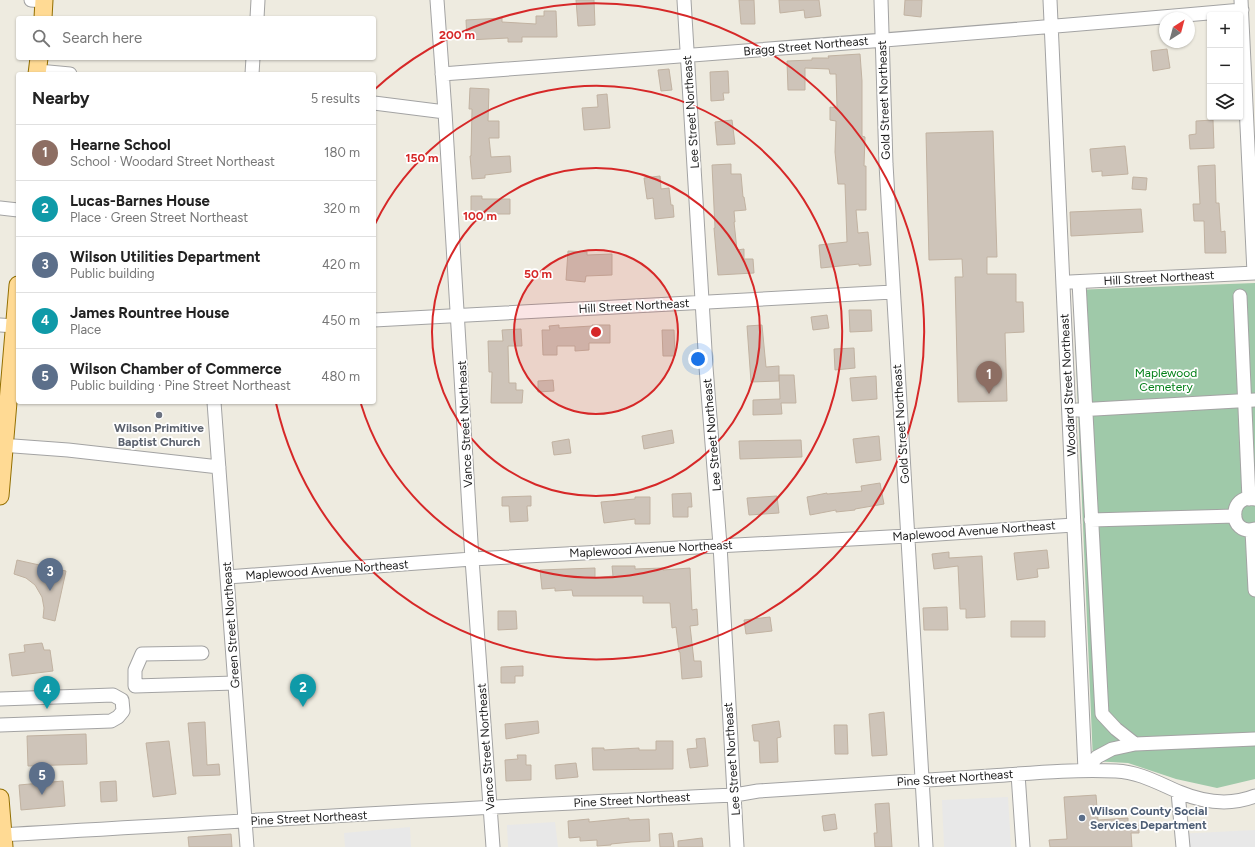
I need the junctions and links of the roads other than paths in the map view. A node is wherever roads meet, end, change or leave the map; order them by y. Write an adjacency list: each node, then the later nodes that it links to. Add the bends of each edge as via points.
1 (40, 0): 8 (main road)
2 (258, 0): 9 (street)
3 (437, 0): 17 (street, Vance Street Northeast)
4 (684, 0): 12 (street, Lee Street Northeast)
5 (882, 0): 11 (street, Gold Street Northeast)
6 (1050, 0): 10 (street, Woodard Street Northeast)
7 (1241, 5): 10 (street, Bragg Street Northeast); 22 (street)
8 (42, 16)
9 (257, 16)
10 (1051, 27): 11 (street, Bragg Street Northeast); 23 (street, Woodard Street Northeast)
11 (882, 40): 12 (street, Bragg Street Northeast); 26 (street, Gold Street Northeast)
12 (687, 56): 17 (street, Bragg Street Northeast); 28 (street, Lee Street Northeast)
13 (253, 60): 16 (street)
14 (38, 68): 15 (street)
15 (59, 72)
16 (252, 72)
17 (442, 74): 19 (street, Vance Street Northeast)
18 (376, 104): 19 (street)
19 (446, 112): 29 (street, Vance Street Northeast)
20 (0, 208): 21 (street)
21 (16, 210)
22 (1255, 273): 24 (street, Hill Street Northeast)
23 (1064, 282): 24 (street, Hill Street Northeast); 34 (street, Woodard Street Northeast)
24 (1079, 282): 35 (street)
25 (16, 292): 31 (main road)
26 (893, 292): 28 (street, Hill Street Northeast); 44 (street, Gold Street Northeast)
27 (1240, 296): 32 (street)
28 (703, 302): 29 (street, Hill Street Northeast); 45 (street, Lee Street Northeast)
29 (458, 316): 30 (street, Hill Street Northeast); 46 (street, Vance Street Northeast)
30 (376, 320)
31 (7, 326): 36 (main road)
32 (1250, 401): 35 (street); 39 (street)
33 (214, 404): 37 (street, Green Street Northeast)
34 (1070, 410): 35 (street); 42 (street, Woodard Street Northeast)
35 (1085, 410): 41 (street)
36 (2, 445): 37 (street); 38 (main road)
37 (219, 466): 47 (street, Green Street Northeast)
38 (0, 496)
39 (1252, 499): 40 (street, via 1242,500 1238,504)
40 (1235, 516): 41 (street); 43 (street, via 1241,528)
41 (1091, 520): 56 (street, via 1102,714)
42 (1074, 525): 44 (street, Maplewood Avenue Northeast); 57 (street, Woodard Street Northeast)
43 (1253, 530): 48 (street)
44 (908, 536): 45 (street, Maplewood Avenue Northeast); 59 (street, Gold Street Northeast)
45 (720, 545): 46 (street, Maplewood Avenue Northeast); 61 (street, Lee Street Northeast)
46 (472, 559): 47 (street, Maplewood Avenue Northeast); 64 (street, Vance Street Northeast)
47 (227, 577): 50 (street, Green Street Northeast)
48 (1255, 590)
49 (202, 653): 51 (street, via 142,654 135,670)
50 (235, 683): 51 (street); 65 (street, Green Street Northeast)
51 (136, 686): 53 (street)
52 (0, 699): 53 (street, via 113,695)
53 (122, 700): 54 (street, via 123,711 111,721)
54 (0, 725)
55 (1255, 739): 56 (street)
56 (1135, 744): 57 (street, via 1112,749 1097,757)
57 (1085, 770): 58 (street, Pine Street Northeast); 60 (street, Pine Street Northeast, via 1134,774)
58 (1018, 774): 59 (street, Pine Street Northeast); 71 (street)
59 (922, 780): 61 (street, Pine Street Northeast); 70 (street, Gold Street Northeast)
60 (1178, 792): 62 (street, Pine Street Northeast, via 1217,802); 72 (street)
61 (735, 794): 64 (street, Pine Street Northeast); 69 (street, Lee Street Northeast)
62 (1255, 796)
63 (0, 798): 66 (main road)
64 (490, 808): 65 (street, Pine Street Northeast); 68 (street, Vance Street Northeast)
65 (245, 821): 66 (street, Pine Street Northeast); 67 (street, Green Street Northeast)
66 (2, 839)
67 (247, 847)
68 (493, 847)
69 (737, 847)
70 (926, 847)
71 (1023, 847)
72 (1183, 847)

